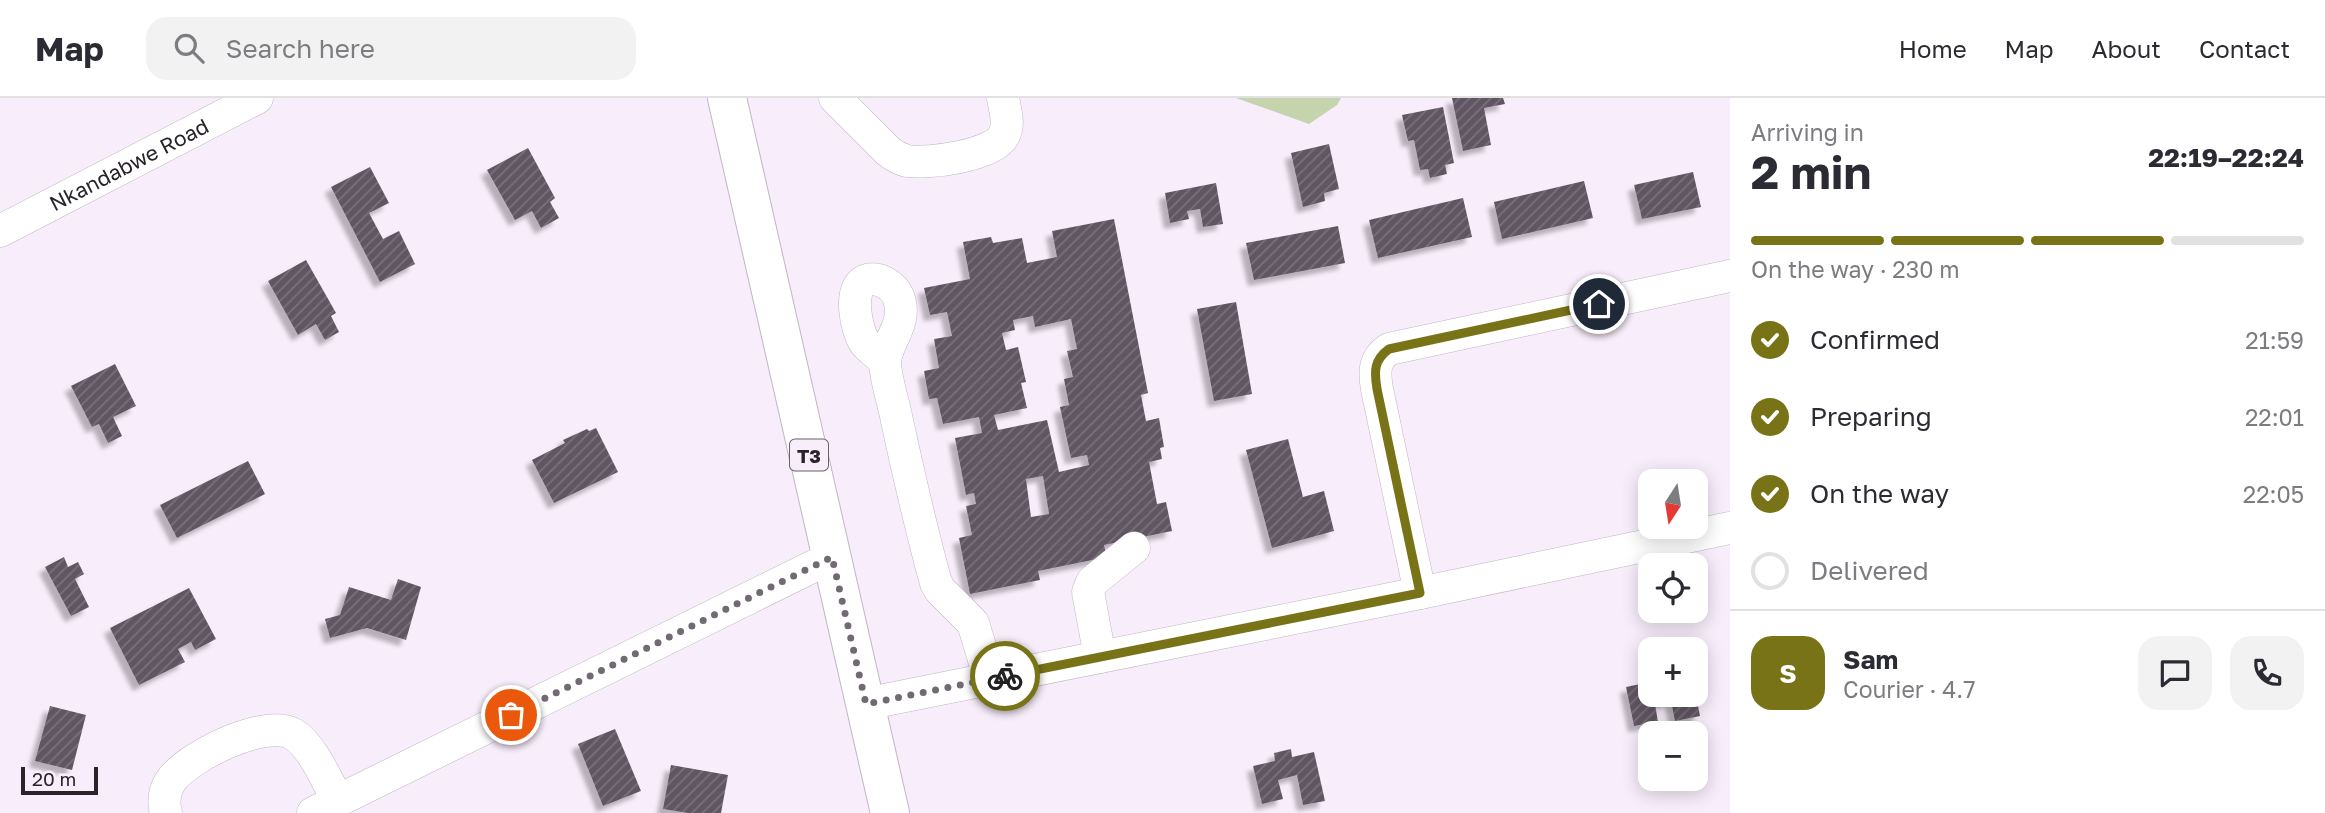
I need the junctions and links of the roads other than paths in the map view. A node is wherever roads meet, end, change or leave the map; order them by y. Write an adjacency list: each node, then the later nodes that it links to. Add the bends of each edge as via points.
1 (257, 98): 5 (street, Nkandabwe Road)
2 (728, 98): 10 (highway, T3)
3 (835, 98): 4 (street, via 888,152 909,161 954,158 998,143 1007,124)
4 (1003, 98)
5 (0, 231)
6 (1730, 276): 11 (street, via 1381,354 1376,363 1377,389)
7 (885, 361): 13 (street, via 914,504 936,583 973,623)
8 (1730, 528): 11 (street)
9 (1134, 548): 12 (street, via 1092,582 1088,592)
10 (832, 557): 14 (highway, T3); 15 (street)
11 (1420, 593): 12 (street)
12 (1100, 657): 13 (street)
13 (989, 679): 14 (street)
14 (866, 704): 17 (highway, T3)
15 (325, 807): 16 (street, via 304,743 275,729 260,730 198,758 171,780 165,792)
16 (166, 813)
17 (890, 813)

